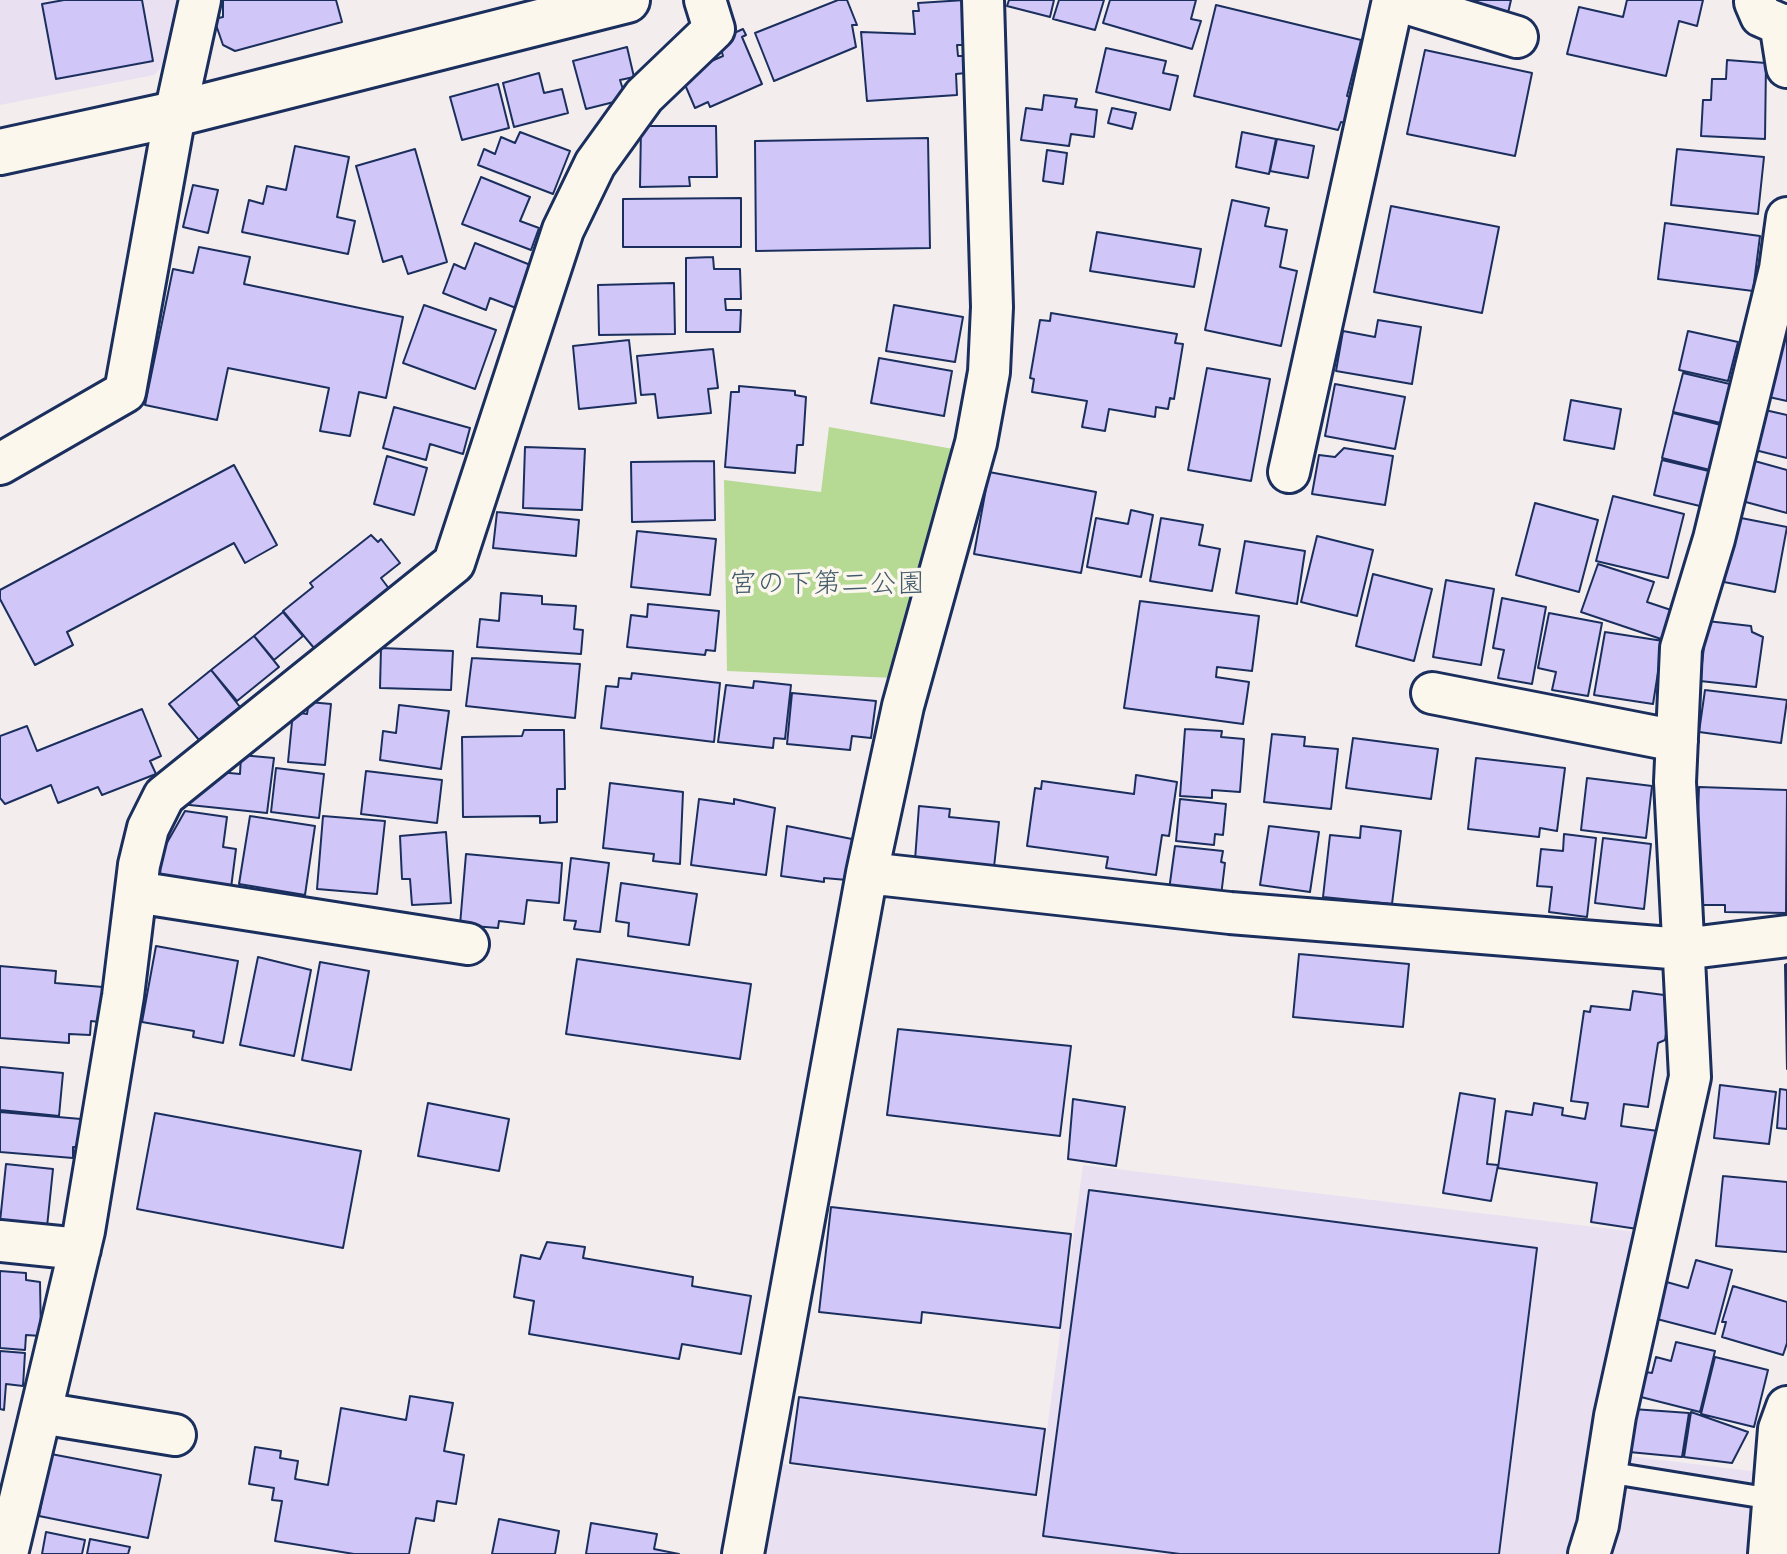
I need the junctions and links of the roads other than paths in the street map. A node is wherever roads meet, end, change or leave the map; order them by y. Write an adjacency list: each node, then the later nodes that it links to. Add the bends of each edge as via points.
1 (200, 0): 10 (street)
2 (627, 0): 10 (street)
3 (705, 0): 18 (street, via 714,29 644,96 595,164 563,230 454,563 164,796 148,828)
4 (983, 0): 17 (street, via 992,307 989,372 976,443 903,706)
5 (1395, 0): 8 (street); 14 (street)
6 (1755, 2): 7 (street, via 1761,16)
7 (1786, 26): 9 (street, via 1782,35)
8 (1517, 37)
9 (1787, 67)
10 (175, 114): 11 (street); 13 (street, via 125,392)
11 (0, 152)
12 (1787, 218): 16 (street, via 1737,448 1681,648)
13 (0, 464)
14 (1289, 472)
15 (1432, 693): 16 (street)
16 (1677, 741): 21 (street)
17 (867, 873): 21 (street, via 1230,913); 30 (street)
18 (136, 892): 20 (street); 23 (street)
19 (1787, 936): 21 (street)
20 (468, 944)
21 (1683, 949): 27 (street, via 1690,1077)
22 (0, 1241): 23 (street)
23 (80, 1249): 25 (street)
24 (1787, 1407): 28 (street, via 1779,1429)
25 (25, 1433): 26 (street); 29 (street)
26 (175, 1435)
27 (1606, 1472): 28 (lane); 31 (street)
28 (1780, 1494): 32 (street)
29 (7, 1554)
30 (743, 1554)
31 (1589, 1554)
32 (1769, 1554)

